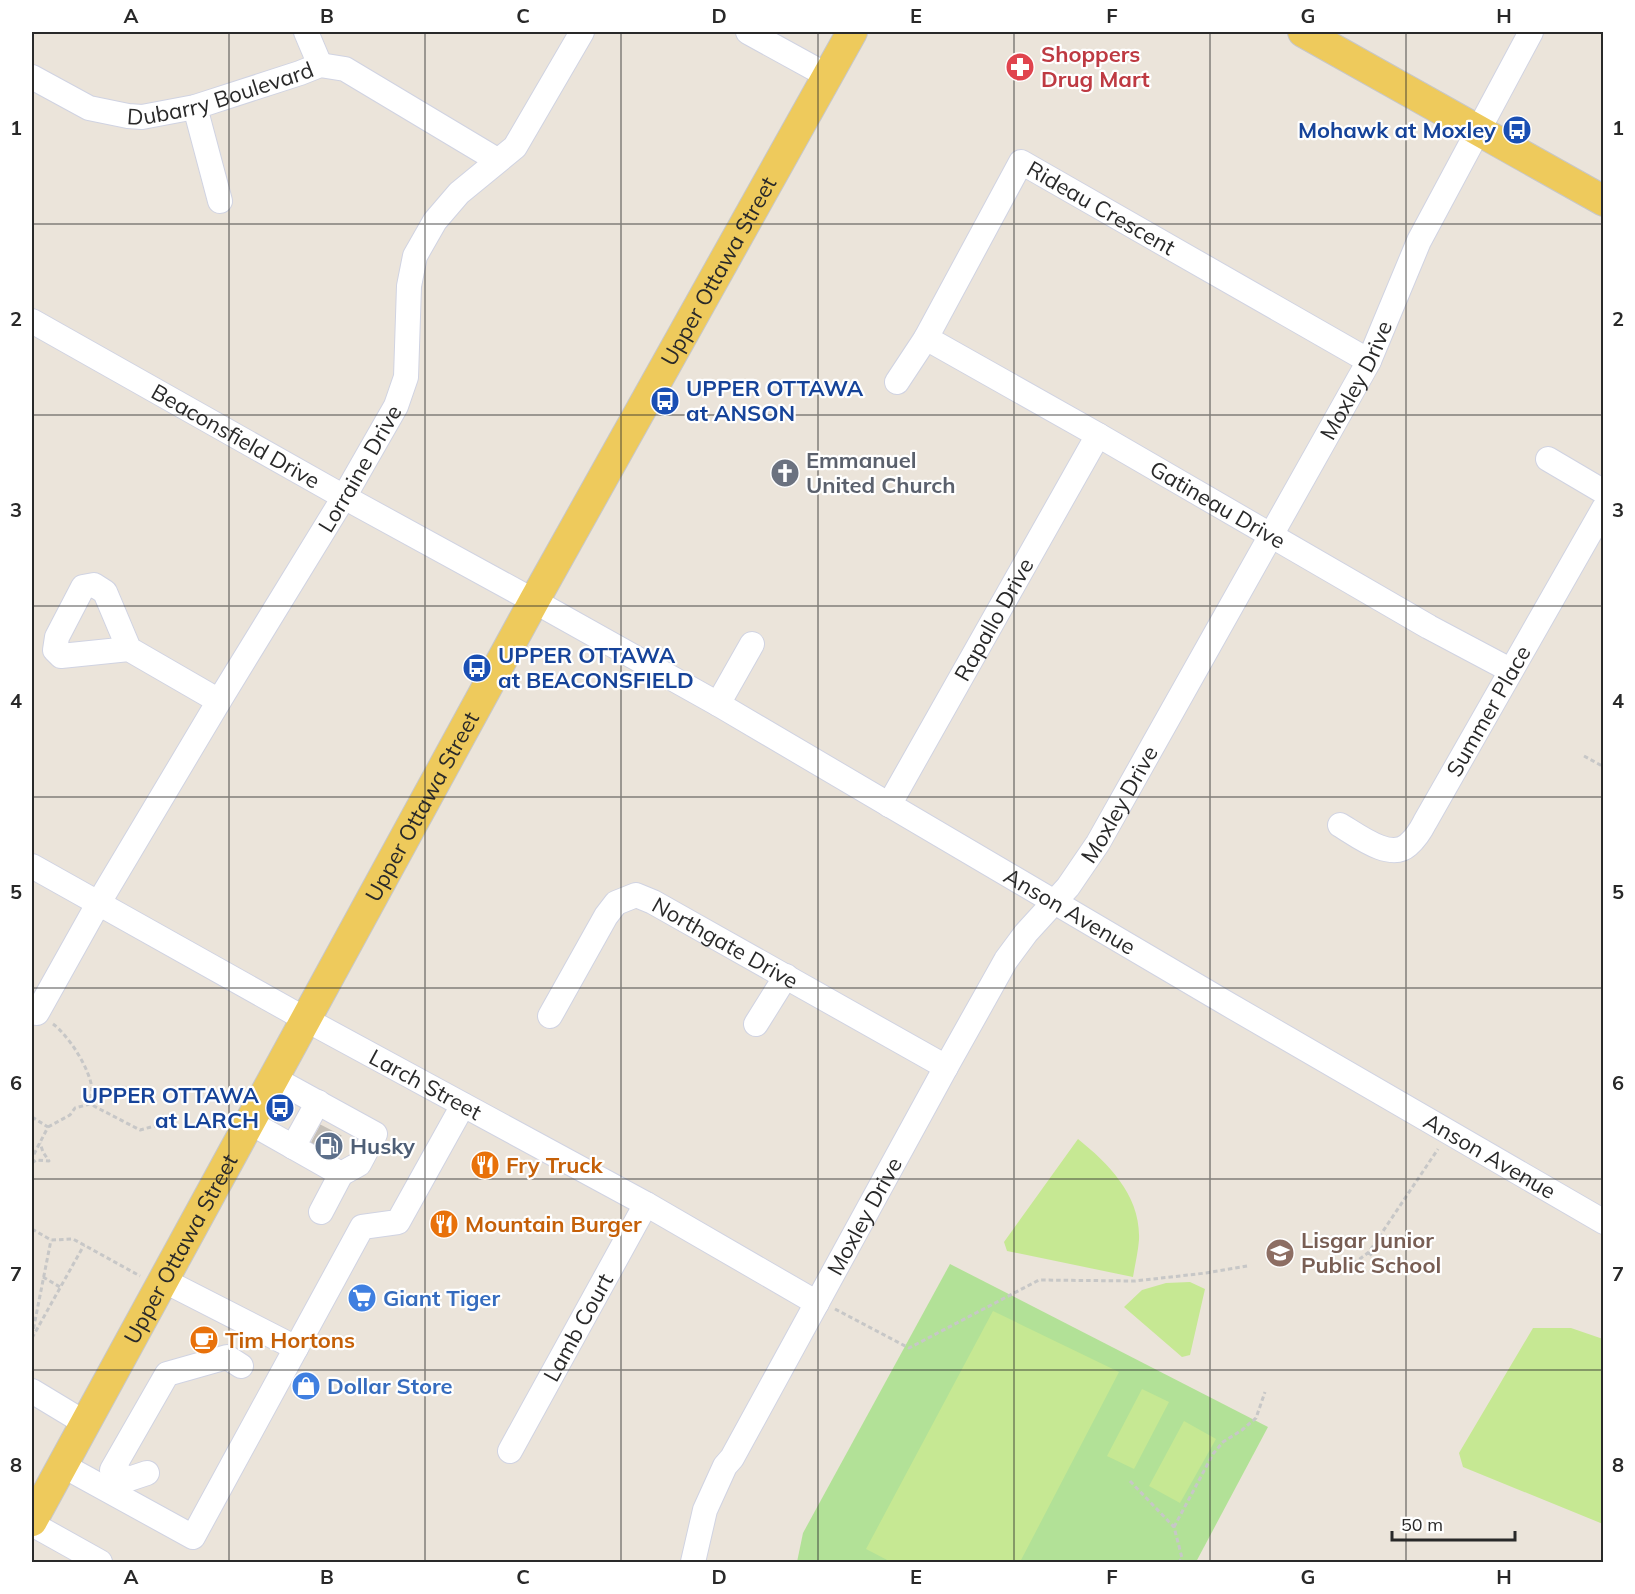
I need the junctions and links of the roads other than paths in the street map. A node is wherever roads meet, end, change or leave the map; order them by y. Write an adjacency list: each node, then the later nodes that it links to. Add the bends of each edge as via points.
1 (306, 32): 7 (street)
2 (582, 32): 12 (street, Lorraine Drive, via 515,147)
3 (748, 32): 8 (street)
4 (852, 32): 8 (main road, Upper Ottawa Street)
5 (1303, 32): 11 (main road)
6 (1531, 32): 11 (street, Moxley Drive)
7 (320, 65): 10 (street, Dubarry Boulevard); 12 (street, Dubarry Boulevard, via 345,69)
8 (828, 76): 25 (main road, Upper Ottawa Street)
9 (32, 77): 10 (street, Dubarry Boulevard, via 89,108 128,116)
10 (195, 107): 13 (street)
11 (1478, 129): 14 (main road); 17 (street, Moxley Drive, via 1419,241)
12 (497, 160): 22 (street, Lorraine Drive, via 459,193 435,221 416,256 409,285 406,377 396,406)
13 (220, 201)
14 (1604, 201)
15 (32, 321): 22 (street, Beaconsfield Drive)
16 (926, 338): 17 (street, Rideau Crescent, via 1022,162); 18 (street, Rideau Crescent); 19 (street, Gatineau Drive)
17 (1369, 361): 24 (street, Moxley Drive)
18 (897, 382)
19 (1098, 435): 24 (street, Gatineau Drive); 31 (street, Rapallo Drive)
20 (1548, 459): 21 (street)
21 (1604, 492)
22 (344, 498): 25 (street, Beaconsfield Drive); 29 (street, Lorraine Drive)
23 (1604, 508): 28 (street, Summer Place)
24 (1271, 535): 28 (street, Gatineau Drive); 34 (street, Moxley Drive, via 1104,833)
25 (534, 601): 30 (street, Anson Avenue); 39 (main road, Upper Ottawa Street)
26 (752, 644): 30 (street)
27 (129, 649): 29 (street)
28 (1510, 670): 32 (street, Summer Place, via 1410,844 1399,850 1383,849)
29 (219, 701): 35 (street, Lorraine Drive)
30 (718, 704): 31 (street, Anson Avenue)
31 (889, 805): 34 (street, Anson Avenue)
32 (1340, 825)
33 (32, 866): 35 (street, Larch Street)
34 (1055, 902): 41 (street, Moxley Drive, via 1014,948); 51 (street, Anson Avenue)
35 (98, 904): 37 (street, Lorraine Drive); 39 (street, Larch Street)
36 (786, 976): 38 (street, Northgate Drive, via 636,895 616,903 606,916); 40 (street); 41 (street, Northgate Drive)
37 (38, 1013)
38 (550, 1016)
39 (305, 1019): 42 (main road, Upper Ottawa Street); 44 (street, Larch Street)
40 (756, 1024)
41 (946, 1067): 53 (street, Moxley Drive)
42 (273, 1078): 43 (street); 45 (main road, Upper Ottawa Street)
43 (318, 1102): 46 (street); 47 (street)
44 (464, 1105): 49 (street, Larch Street); 54 (street, via 398,1222 362,1227)
45 (249, 1122): 47 (street); 52 (main road, Upper Ottawa Street)
46 (326, 1139): 47 (street); 48 (street); 48 (street, via 375,1134 359,1164)
47 (293, 1147)
48 (341, 1174): 50 (street)
49 (646, 1204): 53 (street, Larch Street); 58 (street, Lamb Court)
50 (321, 1212)
51 (1604, 1222)
52 (161, 1284): 54 (street); 57 (main road, Upper Ottawa Street)
53 (817, 1303): 63 (street, Moxley Drive, via 725,1466 705,1510)
54 (296, 1348): 59 (street, via 193,1537)
55 (241, 1366): 60 (street, via 227,1357 167,1374 112,1470 129,1479)
56 (32, 1391): 57 (street)
57 (85, 1423): 59 (main road, Upper Ottawa Street)
58 (510, 1451)
59 (62, 1465): 61 (main road, Upper Ottawa Street)
60 (147, 1473)
61 (32, 1522): 62 (street)
62 (100, 1563)
63 (693, 1563)

